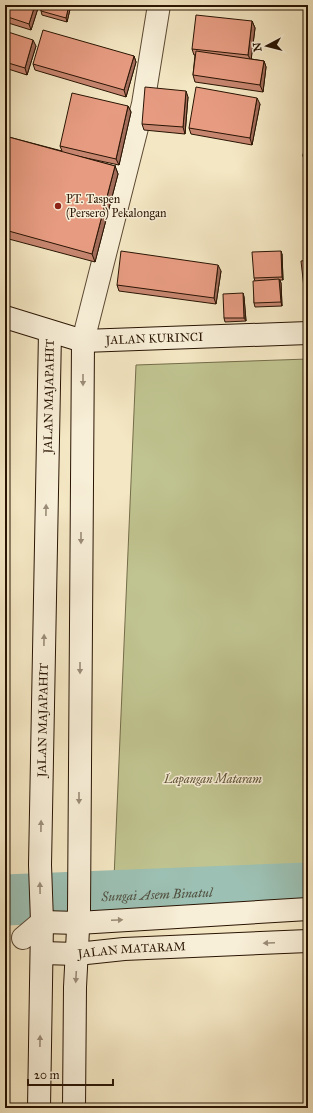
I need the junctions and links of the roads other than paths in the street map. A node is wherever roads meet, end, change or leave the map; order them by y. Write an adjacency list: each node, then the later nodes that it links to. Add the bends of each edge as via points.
1 (159, 5): 5 (street, via 143,104)
2 (5, 317): 3 (street, JALAN KURINCI)
3 (50, 332): 5 (street, JALAN KURINCI); 8 (street, JALAN MAJAPAHIT, one-way to 3, via 40,865)
4 (308, 333): 5 (street, JALAN KURINCI)
5 (83, 341): 7 (street, one-way to 7)
6 (308, 909): 7 (street, one-way to 6)
7 (79, 916): 8 (street); 12 (street)
8 (42, 917): 9 (street); 11 (street, JALAN MAJAPAHIT)
9 (14, 938): 11 (street)
10 (308, 942): 12 (street, JALAN MATARAM, one-way to 12, via 124,949)
11 (42, 953): 12 (street, JALAN MATARAM); 13 (street, JALAN MAJAPAHIT, one-way to 11)
12 (77, 954): 14 (street, one-way to 14)
13 (39, 1108)
14 (74, 1108)

